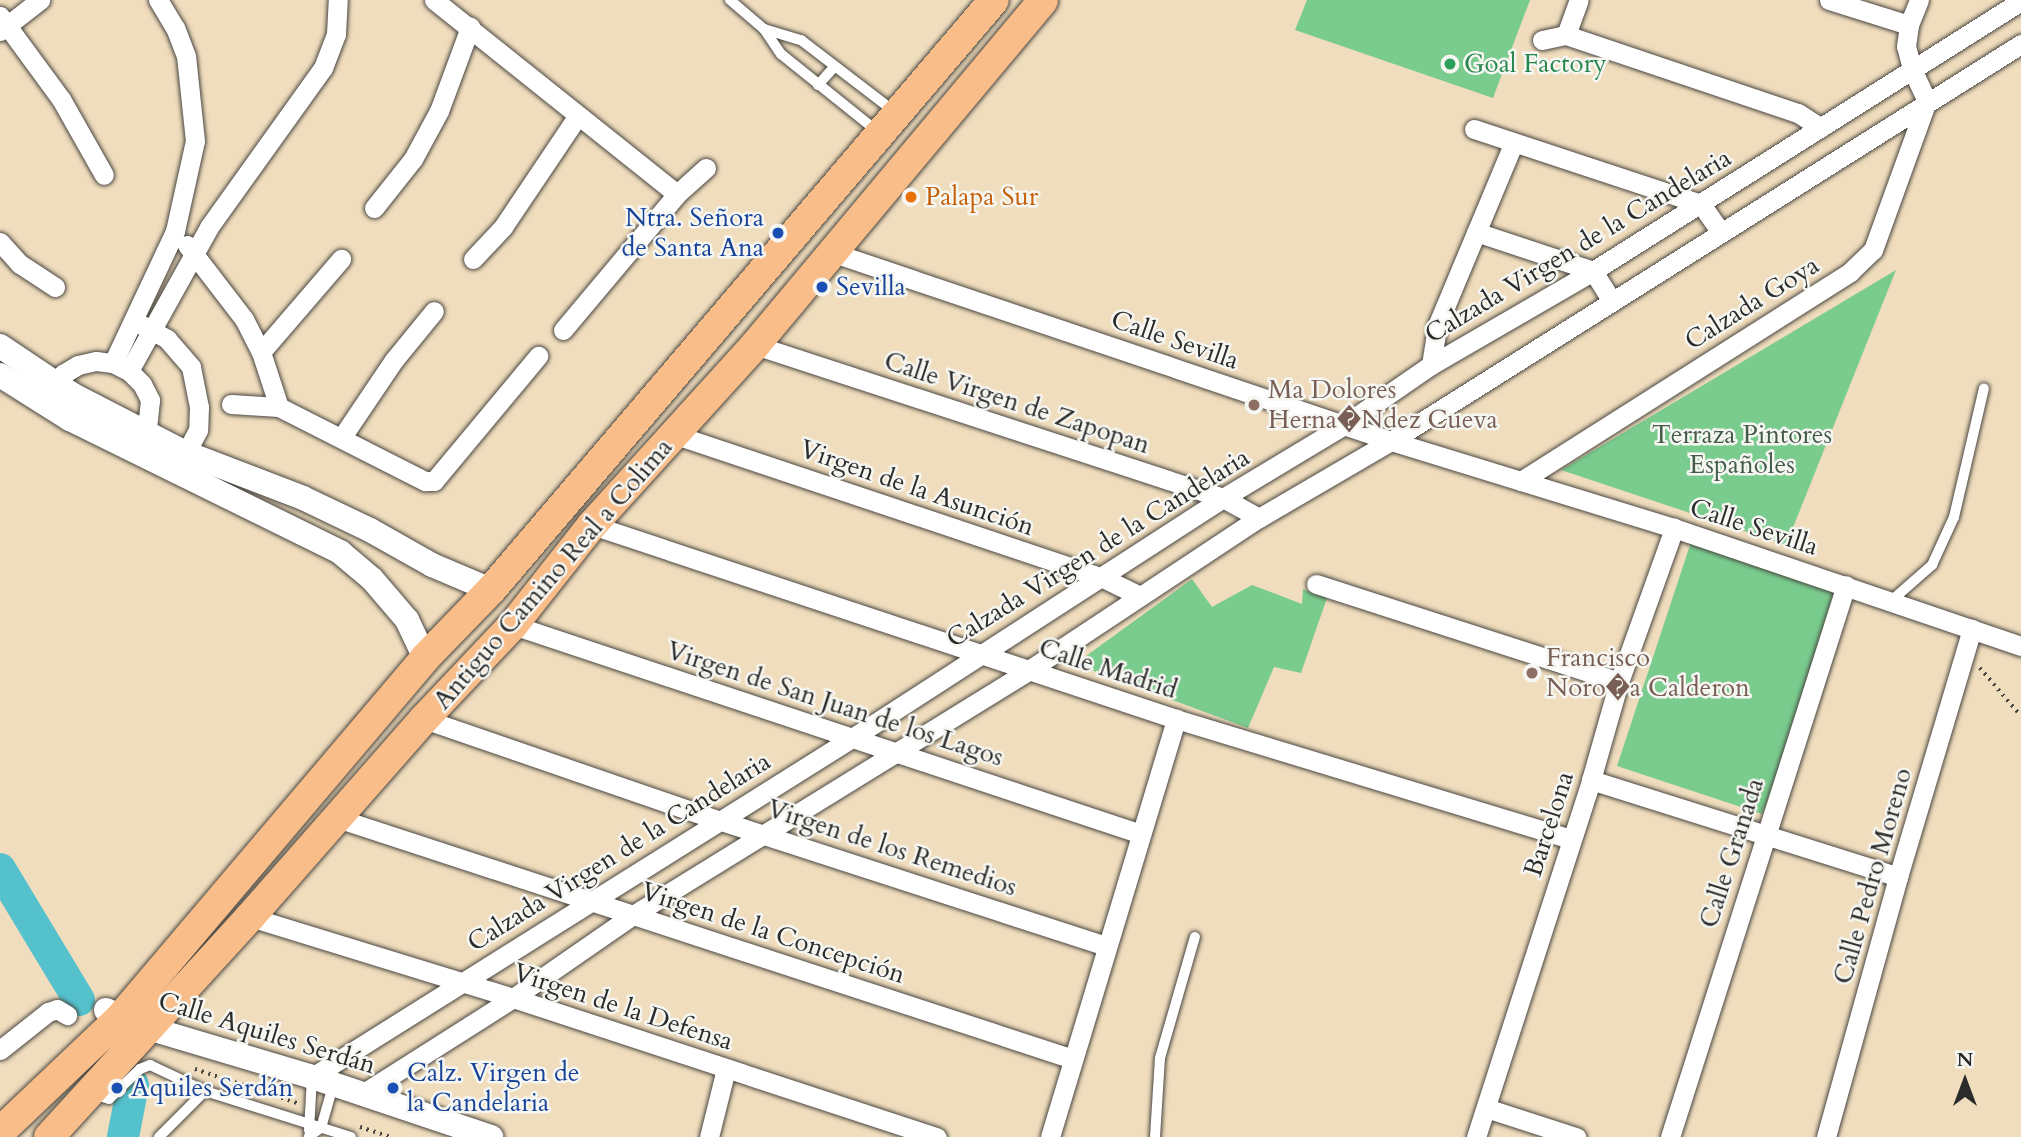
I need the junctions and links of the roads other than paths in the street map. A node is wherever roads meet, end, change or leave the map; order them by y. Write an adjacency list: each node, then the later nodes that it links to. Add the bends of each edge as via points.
1 (40, 0): 12 (street)
2 (158, 0): 35 (street, via 186,55 194,109 195,141)
3 (338, 0): 39 (street, via 336,34 323,68)
4 (434, 0): 14 (street)
5 (730, 0): 15 (lane)
6 (994, 0): 26 (main road, Antiguo Camino Real a Colima)
7 (1043, 0): 40 (main road, Antiguo Camino Real a Colima)
8 (1579, 0): 16 (street)
9 (1829, 0): 13 (street)
10 (1919, 0): 13 (street)
11 (2021, 1): 22 (street, Calzada Virgen de la Candelaria)
12 (3, 24): 31 (street, via 61,99)
13 (1909, 25): 22 (street, via 1906,46)
14 (470, 27): 25 (street); 34 (street, via 439,111 413,159)
15 (764, 29): 21 (lane, via 801,40); 23 (lane, via 781,54)
16 (1566, 35): 17 (street); 27 (street, via 1798,113)
17 (1542, 40)
18 (2021, 44): 19 (street)
19 (2000, 57): 20 (street); 24 (street)
20 (2021, 64)
21 (834, 67): 23 (lane); 26 (lane)
22 (1912, 69): 24 (street); 27 (street, Calzada Virgen de la Candelaria)
23 (818, 85): 26 (lane)
24 (1927, 101): 37 (street); 66 (street, Calzada Goya, via 1873,250 1850,272)
25 (577, 117): 32 (street); 42 (street, via 503,227)
26 (890, 125): 76 (main road, Antiguo Camino Real a Colima)
27 (1821, 128): 33 (street, Calzada Virgen de la Candelaria)
28 (1474, 129): 29 (street)
29 (1514, 142): 33 (street); 36 (street)
30 (705, 168): 32 (street)
31 (104, 175)
32 (677, 194): 48 (street)
33 (1701, 204): 37 (street); 43 (street, Calzada Virgen de la Candelaria)
34 (374, 208)
35 (175, 232): 39 (street); 47 (street)
36 (1476, 232): 43 (street); 53 (street, via 1437,327)
37 (1721, 233): 45 (street)
38 (0, 242): 44 (street, via 20,264)
39 (194, 253): 47 (street); 51 (street, via 244,319)
40 (831, 253): 49 (main road, Antiguo Camino Real a Colima); 60 (street, Calle Sevilla)
41 (341, 259): 51 (street)
42 (473, 259)
43 (1593, 271): 45 (street); 53 (street, Calzada Virgen de la Candelaria)
44 (55, 287)
45 (1612, 302): 64 (street)
46 (434, 311): 62 (street)
47 (144, 326): 54 (street); 65 (street, via 180,352 191,366 197,387 198,430)
48 (563, 330)
49 (755, 345): 61 (main road, Antiguo Camino Real a Colima); 68 (street, Calle Virgen de Zapopan)
50 (0, 346): 57 (street)
51 (261, 352): 59 (street)
52 (538, 356): 62 (street, via 434,481 425,481)
53 (1431, 365): 60 (street, Calzada Virgen de la Candelaria)
54 (121, 367): 57 (street, via 96,361 78,365 63,374); 63 (street, via 142,384 150,400)
55 (0, 375): 57 (street)
56 (1984, 388): 78 (lane, via 1954,517 1932,565)
57 (49, 393): 63 (street)
58 (231, 404): 59 (street)
59 (279, 407): 62 (street)
60 (1345, 425): 64 (street, Calle Sevilla); 68 (street, Calzada Virgen de la Candelaria)
61 (676, 435): 71 (main road, Antiguo Camino Real a Colima); 73 (street, Virgen de la Asunción)
62 (342, 437)
63 (141, 440): 65 (street); 69 (street)
64 (1391, 440): 66 (street, Calle Sevilla); 70 (street)
65 (186, 453): 67 (street)
66 (1521, 481): 72 (street, Calle Sevilla)
67 (277, 489): 69 (street); 76 (street, via 340,514 432,565)
68 (1223, 498): 70 (street, Calle Virgen de Zapopan); 73 (street, Calzada Virgen de la Candelaria)
69 (266, 516): 83 (street, via 355,562 407,620)
70 (1259, 518): 77 (street)
71 (592, 526): 79 (main road, Antiguo Camino Real a Colima); 82 (street, Calle Madrid)
72 (1674, 528): 75 (street, Calle Sevilla); 85 (street, Barcelona)
73 (1101, 577): 77 (street, Virgen de la Asunción); 82 (street, Calzada Virgen de la Candelaria)
74 (1316, 584): 85 (street)
75 (1846, 585): 78 (street, Calle Sevilla); 95 (street, Calle Granada)
76 (491, 590): 83 (main road, Antiguo Camino Real a Colima)
77 (1140, 596): 84 (street)
78 (1891, 601): 80 (street, Calle Sevilla)
79 (513, 625): 86 (main road, Antiguo Camino Real a Colima); 88 (street, Virgen de San Juan de los Lagos)
80 (1972, 629): 81 (street, Calle Sevilla); 97 (street, Calle Pedro Moreno)
81 (2021, 646)
82 (980, 654): 84 (street, Calle Madrid); 88 (street, Calzada Virgen de la Candelaria)
83 (425, 659): 105 (main road, Antiguo Camino Real a Colima, via 255,859)
84 (1028, 670): 87 (street, Calle Madrid); 89 (street)
85 (1619, 681): 90 (street, Barcelona)
86 (424, 719): 91 (main road, Antiguo Camino Real a Colima); 92 (street, Virgen de los Remedios)
87 (1176, 719): 94 (street); 96 (street, Calle Madrid)
88 (852, 738): 89 (street, Virgen de San Juan de los Lagos); 92 (street, Calzada Virgen de la Candelaria)
89 (898, 752): 93 (street); 94 (street, Virgen de San Juan de los Lagos)
90 (1591, 780): 95 (street); 96 (street, Barcelona)
91 (337, 818): 98 (street, Virgen de la Concepción); 100 (main road, Antiguo Camino Real a Colima)
92 (718, 820): 93 (street, Virgen de los Remedios); 98 (street, Calzada Virgen de la Candelaria)
93 (765, 834): 99 (street); 102 (street, Virgen de los Remedios)
94 (1141, 834): 102 (street)
95 (1765, 835): 97 (street); 131 (street, Calle Granada)
96 (1572, 839): 115 (street, Barcelona)
97 (1899, 877): 132 (street, Calle Pedro Moreno)
98 (593, 899): 99 (street, Virgen de la Concepción); 103 (street, Calzada Virgen de la Candelaria)
99 (633, 915): 104 (street); 109 (street, Virgen de la Concepción)
100 (250, 917): 103 (street, Virgen de la Defensa); 107 (main road, Antiguo Camino Real a Colima)
101 (1195, 937): 128 (lane, via 1160,1058)
102 (1106, 946): 109 (street)
103 (463, 982): 104 (street, Virgen de la Defensa); 111 (street, Calzada Virgen de la Candelaria)
104 (513, 998): 110 (street, Virgen de la Defensa); 114 (street)
105 (113, 1014): 107 (street, Calle Aquiles Serdán); 116 (main road, Antiguo Camino Real a Colima, via 65,1049 40,1092)
106 (67, 1015): 108 (street, via 57,1009 48,1012)
107 (148, 1028): 111 (street, Calle Aquiles Serdán); 113 (main road, Antiguo Camino Real a Colima)
108 (0, 1050)
109 (1073, 1059): 127 (street)
110 (726, 1069): 125 (street); 126 (street, Virgen de la Defensa)
111 (323, 1081): 114 (street, Calle Aquiles Serdán); 117 (lane); 118 (lane)
112 (205, 1091): 113 (lane, via 148,1065 109,1099); 117 (lane); 120 (lane)
113 (89, 1092): 121 (main road, Antiguo Camino Real a Colima)
114 (362, 1094): 119 (street, Calle Aquiles Serdán)
115 (1486, 1108): 129 (street, Barcelona); 130 (street)
116 (4, 1120)
117 (309, 1124): 118 (lane); 122 (lane)
118 (321, 1128): 122 (lane); 123 (lane)
119 (459, 1132): 124 (street, Calle Aquiles Serdán)
120 (161, 1136)
121 (49, 1137)
122 (309, 1137)
123 (351, 1137)
124 (491, 1137)
125 (709, 1137)
126 (937, 1137)
127 (1051, 1137)
128 (1155, 1137)
129 (1476, 1137)
130 (1576, 1137)
131 (1670, 1137)
132 (1826, 1137)

